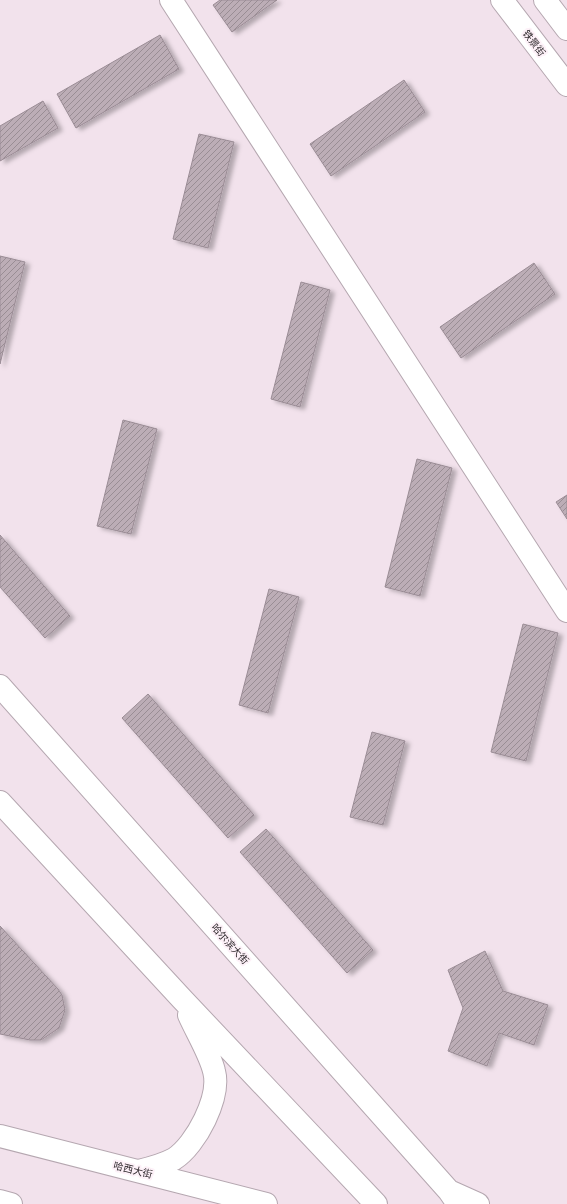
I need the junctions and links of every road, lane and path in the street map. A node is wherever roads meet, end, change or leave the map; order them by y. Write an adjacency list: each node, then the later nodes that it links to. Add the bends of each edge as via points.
1 (171, 0): 6 (main road)
2 (502, 0): 5 (main road, 铁景街)
3 (545, 0): 4 (main road)
4 (567, 29)
5 (567, 85)
6 (567, 611)
7 (0, 686): 12 (main road, 哈尔滨大街)
8 (0, 802): 9 (main road)
9 (182, 999): 11 (main road, via 215,1072 214,1094 204,1123 192,1142 174,1158); 16 (main road)
10 (0, 1136): 11 (main road, 哈西大街)
11 (139, 1171): 15 (main road, 哈西大街)
12 (453, 1197): 17 (main road)
13 (0, 1201): 14 (main road)
14 (11, 1204)
15 (266, 1204)
16 (376, 1204)
17 (478, 1204)

